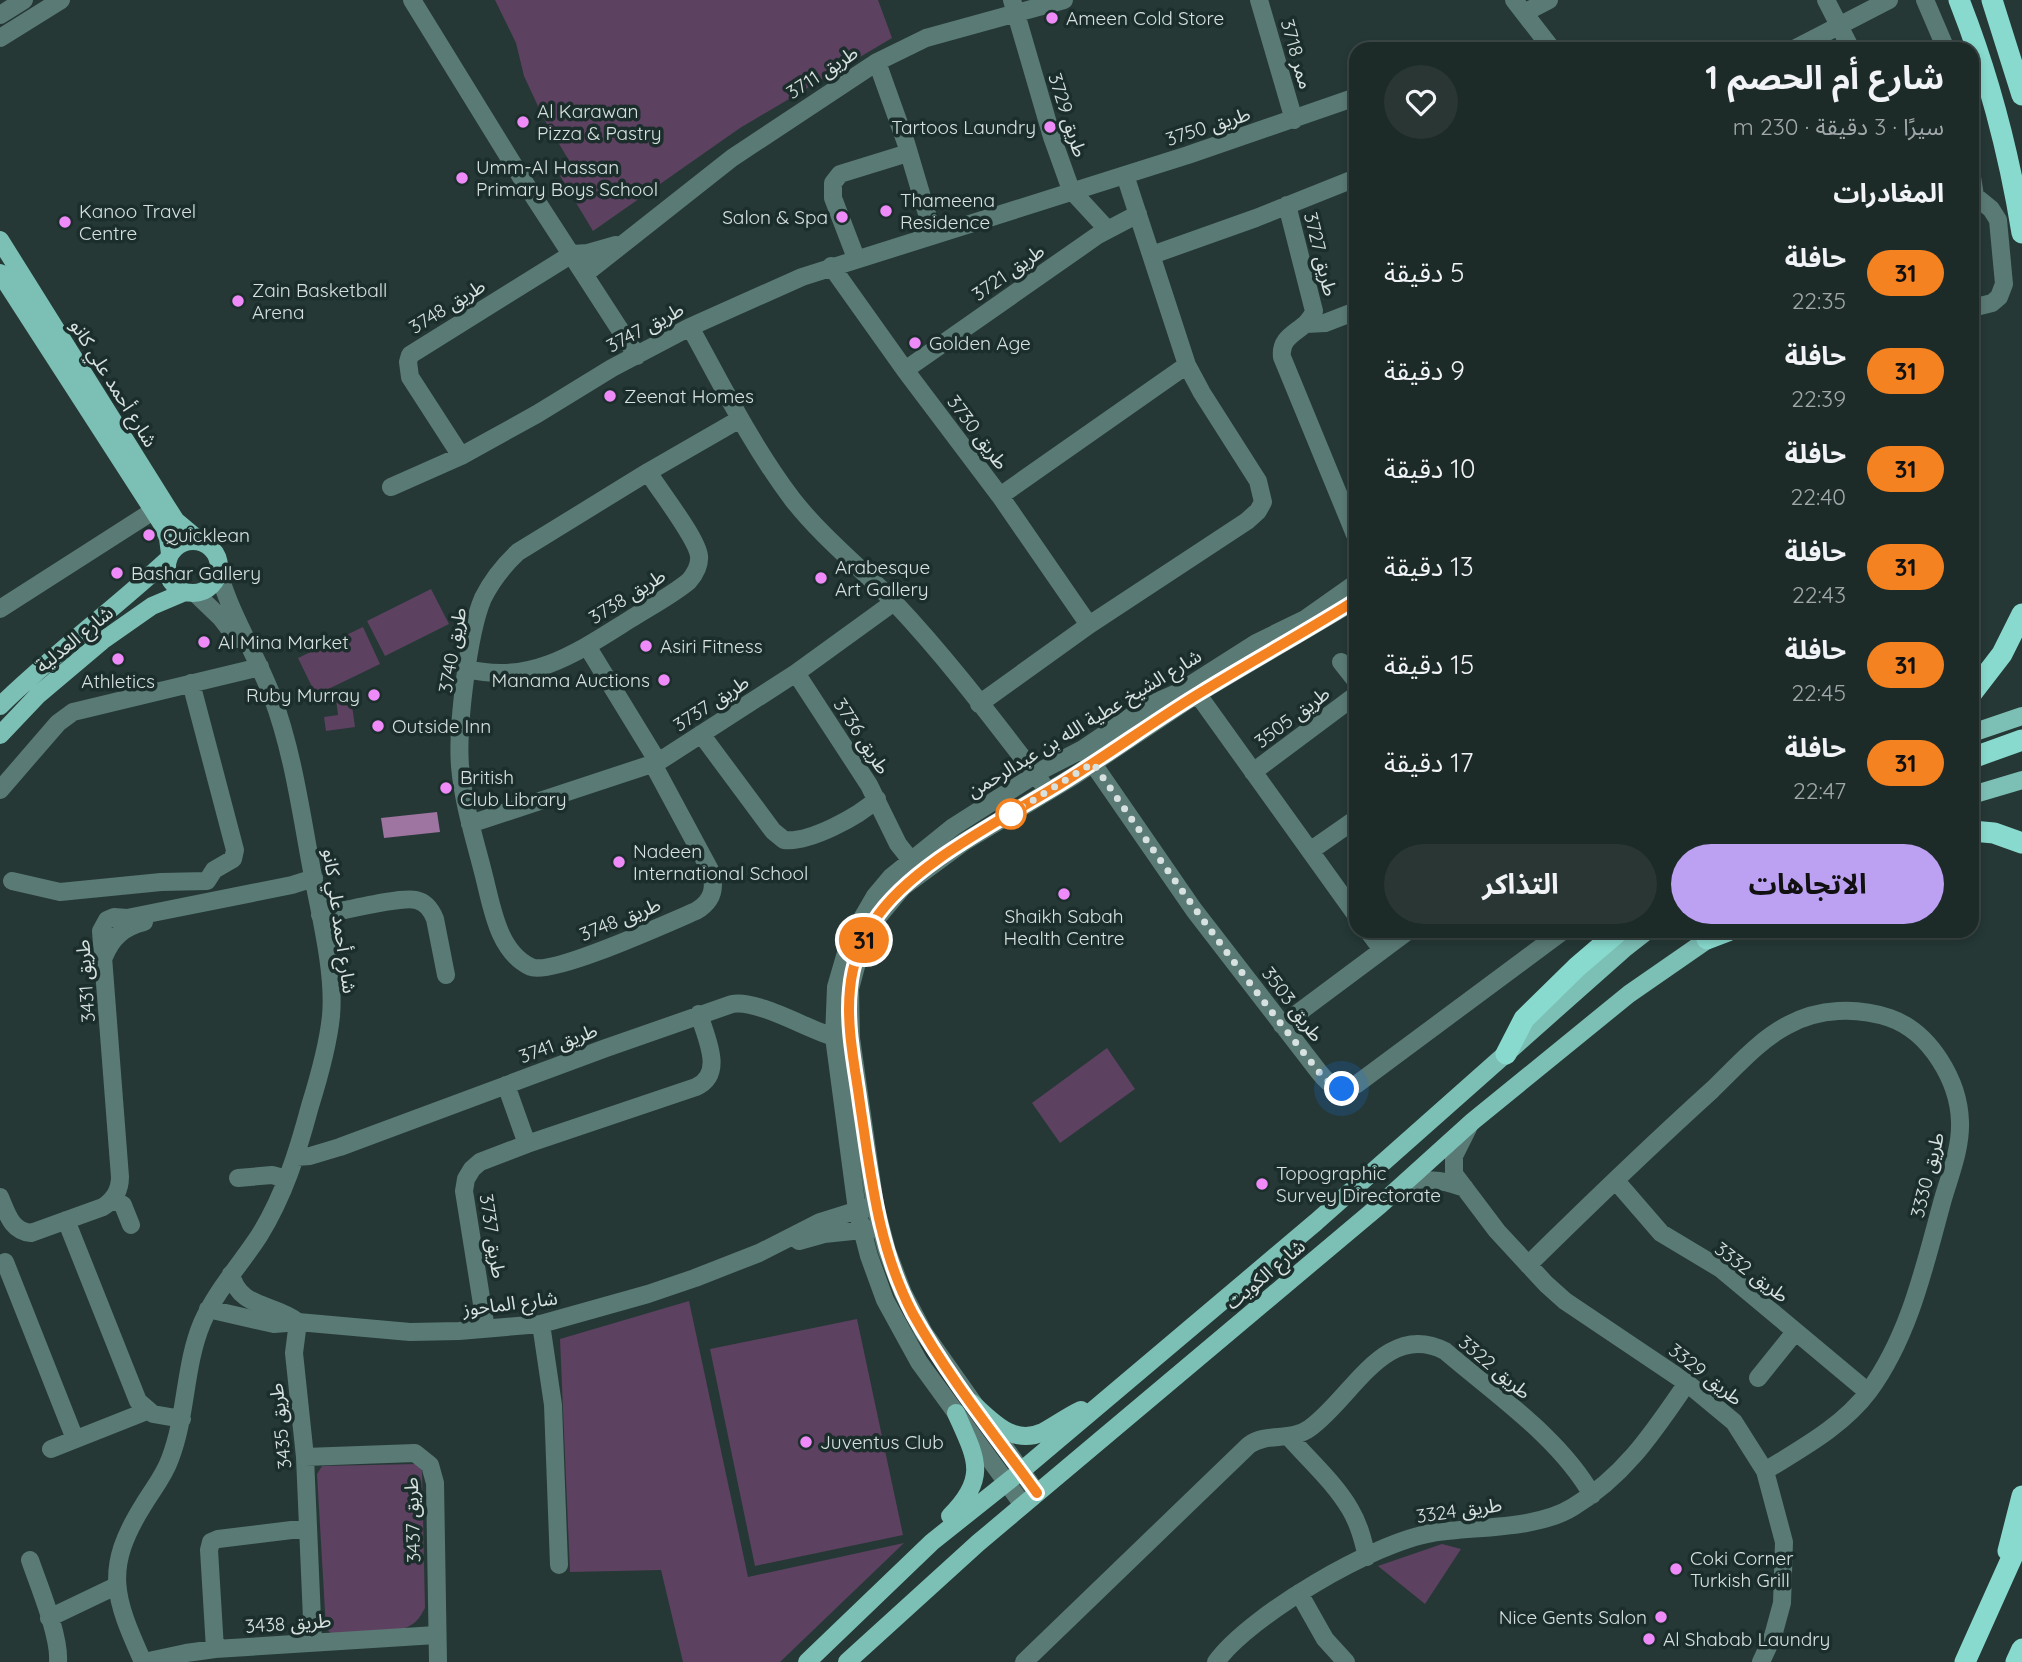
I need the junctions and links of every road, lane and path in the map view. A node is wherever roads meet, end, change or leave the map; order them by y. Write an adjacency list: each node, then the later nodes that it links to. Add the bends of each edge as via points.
1 (23, 0): 14 (street)
2 (61, 0): 16 (street)
3 (412, 0): 39 (street)
4 (1064, 0): 12 (street, طريق 3711)
5 (1258, 0): 26 (street, ممر 3718)
6 (1549, 0): 13 (street)
7 (1826, 0): 15 (street)
8 (1889, 0): 15 (street)
9 (1925, 0): 20 (street)
10 (1959, 0): 21 (highway)
11 (1992, 0): 24 (highway)
12 (1014, 6): 23 (street, طريق 3711, via 926,38); 30 (street, طريق 3729)
13 (1519, 6): 17 (street)
14 (5, 9)
15 (1840, 27): 18 (street); 19 (street)
16 (0, 38)
17 (1547, 42)
18 (1809, 42)
19 (1848, 42)
20 (1943, 42)
21 (1975, 42)
22 (1979, 54): 35 (highway, via 2004,135)
23 (877, 62): 27 (street); 37 (street, طريق 3711, via 732,158)
24 (2022, 95)
25 (1349, 100): 26 (street, طريق 3750)
26 (1294, 120): 28 (street, طريق 3750)
27 (908, 153): 36 (street); 41 (street, via 840,174 833,184 833,198)
28 (1125, 174): 30 (street, طريق 3750); 33 (street)
29 (1349, 181): 32 (street)
30 (1071, 190): 34 (street, طريق 3729); 36 (street, طريق 3747)
31 (1979, 203): 45 (street, via 1998,220 2004,284 1998,298)
32 (1287, 205): 40 (street); 47 (street, طريق 3727, via 1313,303)
33 (1138, 214): 34 (street, طريق 3721); 40 (street)
34 (1107, 229): 51 (street, طريق 3721)
35 (2022, 233)
36 (933, 234): 41 (street, طريق 3747)
37 (634, 238): 39 (street, طريق 3711); 44 (street, طريق 3711)
38 (0, 240): 59 (main road, شارع أحمد علي كانو, via 167,507)
39 (572, 254): 44 (street); 53 (street, طريق 3748, via 410,355 410,377)
40 (1152, 256): 50 (street)
41 (856, 258): 42 (street, طريق 3747)
42 (831, 266): 48 (street, طريق 3747); 51 (street, طريق 3730)
43 (0, 274): 57 (main road, شارع أحمد علي كانو)
44 (585, 274): 49 (street)
45 (1979, 306)
46 (1349, 314): 47 (street)
47 (1306, 324): 58 (street, via 1283,341 1282,357)
48 (690, 327): 49 (street, طريق 3747); 52 (street)
49 (636, 356): 53 (street, طريق 3747)
50 (1187, 365): 56 (street); 68 (street, via 1258,481 1263,502 1247,521)
51 (905, 370): 56 (street, طريق 3730)
52 (740, 419): 54 (street, طريق 3740); 64 (street, via 794,501)
53 (461, 456): 55 (street, طريق 3747)
54 (648, 472): 69 (street, طريق 3738, via 696,546 697,570 682,586); 72 (street, طريق 3740, via 518,552 503,566 475,622)
55 (391, 487)
56 (1000, 496): 68 (street, طريق 3730)
57 (153, 511): 60 (main road, شارع أحمد علي كانو, via 162,524); 66 (street)
58 (1349, 520)
59 (201, 541): 60 (main road, via 180,544); 61 (main road, via 214,551)
60 (169, 557): 63 (main road, via 172,583); 80 (main road, شارع العدلية)
61 (219, 573): 63 (main road, via 210,587); 71 (street, شارع أحمد علي كانو, via 231,610)
62 (1349, 588): 77 (street, شارع الشيخ عطية الله بن عبدالرحمن, via 1305,619 1256,643)
63 (190, 593): 71 (street, شارع أحمد علي كانو, via 221,618); 84 (main road, شارع العدلية, via 152,606 102,641 38,695)
64 (894, 602): 74 (street, طريق 3737); 79 (street)
65 (1349, 604): 77 (street, شارع الشيخ عطية الله بن عبدالرحمن)
66 (0, 609)
67 (2022, 614): 76 (highway, via 2002,654)
68 (1088, 625): 79 (street)
69 (587, 646): 72 (street, طريق 3738, via 549,666 509,674); 88 (street, طريق 3738)
70 (1341, 662): 73 (street)
71 (259, 665): 75 (street); 104 (street, شارع أحمد علي كانو, via 288,748)
72 (468, 669): 96 (street, طريق 3740, via 460,753)
73 (1349, 672)
74 (796, 673): 83 (street, طريق 3737); 95 (street, طريق 3736)
75 (191, 683): 92 (street, via 73,712); 103 (street, via 235,850 233,859)
76 (1979, 684)
77 (1194, 690): 87 (street, شارع الشيخ عطية الله بن عبدالرحمن, via 1144,707); 89 (street, طريق 3505)
78 (1349, 700): 89 (street, طريق 3505)
79 (979, 704): 90 (street)
80 (0, 706)
81 (2022, 716): 82 (main road)
82 (1979, 731)
83 (701, 734): 88 (street, طريق 3737); 95 (street, طريق 3736, via 784,840 838,824)
84 (0, 735)
85 (2022, 740): 86 (highway)
86 (1979, 755)
87 (1088, 756): 90 (street, شارع الشيخ عطية الله بن عبدالرحمن); 93 (street, شارع الشيخ عطية الله بن عبدالرحمن); 118 (street, طريق 3503, via 1194,910)
88 (656, 763): 96 (street, طريق 3737); 115 (street, طريق 3748, via 706,860 714,883 706,904 560,965)
89 (1253, 772): 100 (street, طريق 3505)
90 (1034, 774): 93 (street); 101 (street, شارع الشيخ عطية الله بن عبدالرحمن, via 953,827)
91 (2022, 780): 94 (main road)
92 (0, 790)
93 (1048, 792): 101 (street, شارع الشيخ عطية الله بن عبدالرحمن)
94 (1979, 793)
95 (877, 799): 101 (street, via 889,828)
96 (470, 824): 115 (street, طريق 3740, via 500,932 510,950)
97 (1349, 824): 100 (street)
98 (1979, 832): 99 (highway)
99 (2022, 843)
100 (1310, 851): 106 (street, طريق 3505)
101 (916, 867): 119 (street, شارع الشيخ عطية الله بن عبدالرحمن, via 875,896 850,939 836,987); 132 (street, شارع الشيخ عطية الله بن عبدالرحمن, via 873,923 858,955 850,989)
102 (12, 881): 103 (street, via 60,892)
103 (207, 881): 105 (street)
104 (315, 885): 105 (street, طريق 3431, via 301,892); 107 (street, شارع أحمد علي كانو)
105 (212, 905): 130 (street, طريق 3431, via 141,919 114,916 104,923 120,1177)
106 (1349, 905)
107 (320, 915): 116 (street, via 405,899 421,901 435,919); 124 (street, شارع أحمد علي كانو, via 331,1014)
108 (1373, 938): 114 (street)
109 (1398, 938): 114 (street)
110 (1547, 938): 118 (street, طريق 3503, via 1349,1088 1328,1083)
111 (1611, 938): 120 (highway, via 1524,1019)
112 (1638, 938): 120 (main road, شارع الكويت)
113 (1708, 938): 122 (main road, شارع الكويت, via 1629,994)
114 (1382, 950): 118 (street)
115 (531, 967)
116 (446, 975)
117 (699, 1014): 119 (street, طريق 3741, via 747,1003); 121 (street, طريق 3741); 123 (street, طريق 3737, via 712,1059 706,1081)
118 (1282, 1025)
119 (834, 1037): 132 (street, شارع الشيخ عطية الله بن عبدالرحمن)
120 (1506, 1054): 150 (main road, شارع الكويت)
121 (506, 1085): 123 (street); 124 (street, طريق 3741, via 340,1147)
122 (1473, 1121): 128 (street, طريق 3329, via 1454,1156 1454,1174); 131 (main road, شارع الكويت)
123 (527, 1144): 144 (street, طريق 3737, via 480,1163 466,1179 464,1191)
124 (296, 1157): 126 (street, شارع أحمد علي كانو)
125 (238, 1178): 126 (street, via 272,1175)
126 (287, 1179): 140 (street, شارع أحمد علي كانو, via 259,1235)
127 (1616, 1181): 139 (street, طريق 3330); 145 (street, طريق 3332, via 1661,1233 1721,1269); 148 (street, طريق 3330, via 1787,1025 1826,1012 1850,1010 1875,1013 1916,1030 1953,1087 1960,1138 1908,1315)
128 (1465, 1188): 131 (street, via 1430,1179); 139 (street, طريق 3329)
129 (0, 1197): 133 (street, via 13,1225 24,1232 38,1232)
130 (113, 1199): 133 (street); 134 (street, via 123,1205)
131 (1380, 1205): 163 (main road, شارع الكويت)
132 (866, 1207): 135 (street, شارع الشيخ عطية الله بن عبدالرحمن); 136 (street, شارع الشيخ عطية الله بن عبدالرحمن); 137 (street, شارع الماحوز, via 820,1222)
133 (66, 1220): 151 (street, via 138,1401)
134 (131, 1225)
135 (881, 1228): 136 (street, شارع الماحوز); 149 (street, شارع الشيخ عطية الله بن عبدالرحمن, via 894,1273 913,1314)
136 (862, 1231): 137 (street, شارع الماحوز, via 824,1234); 152 (street, شارع الشيخ عطية الله بن عبدالرحمن, via 896,1321)
137 (759, 1253): 143 (street, شارع الماحوز, via 648,1294)
138 (5, 1262): 155 (street)
139 (1528, 1265): 147 (street, طريق 3329, via 1565,1301)
140 (231, 1274): 141 (street, شارع أحمد علي كانو); 142 (street, شارع الماحوز, via 235,1287 249,1301)
141 (208, 1309): 142 (street, شارع الماحوز, via 267,1323); 153 (street, via 194,1349)
142 (298, 1322): 144 (street, شارع الماحوز, via 410,1332); 157 (street, طريق 3435, via 295,1364)
143 (541, 1324): 144 (street, شارع الماحوز); 169 (street, via 553,1405)
144 (486, 1329)
145 (1796, 1332): 146 (street); 148 (street, طريق 3332)
146 (1758, 1378)
147 (1687, 1382): 159 (street, طريق 3329, via 1734,1422); 161 (street, طريق 3324, via 1625,1468)
148 (1868, 1392): 159 (street, طريق 3330, via 1824,1434)
149 (972, 1403): 150 (main road, via 999,1427 1021,1437 1045,1431 1069,1415); 158 (street, شارع الشيخ عطية الله بن عبدالرحمن)
150 (1101, 1403): 158 (main road, شارع الكويت)
151 (147, 1411): 153 (street); 155 (street)
152 (956, 1413): 160 (street, شارع الشيخ عطية الله بن عبدالرحمن); 166 (main road, via 972,1449 975,1476 964,1501)
153 (182, 1419): 171 (street, via 169,1463 123,1546)
154 (1288, 1436): 161 (street, طريق 3322, via 1311,1428 1399,1345 1421,1342 1445,1351 1550,1441); 167 (street, via 1350,1509); 183 (street, طريق 3322, via 1265,1437 1249,1445)
155 (75, 1439): 156 (street)
156 (51, 1449)
157 (306, 1457): 164 (street, طريق 3435); 174 (street, طريق 3437, via 405,1452 424,1457 430,1465 435,1483)
158 (1021, 1471): 160 (main road, شارع الكويت); 163 (street, شارع الشيخ عطية الله بن عبدالرحمن)
159 (1765, 1471): 186 (street, طريق 3329, via 1784,1542 1782,1603)
160 (1007, 1482): 163 (street, شارع الشيخ عطية الله بن عبدالرحمن); 166 (main road, شارع الكويت)
161 (1591, 1495): 167 (street, طريق 3324, via 1571,1509 1529,1522 1430,1533)
162 (2022, 1496): 170 (highway)
163 (1030, 1499): 182 (main road, شارع الكويت)
164 (308, 1528): 175 (street, طريق 3435); 176 (street, via 211,1542)
165 (2022, 1535): 170 (highway)
166 (932, 1542): 181 (main road, شارع الكويت)
167 (1367, 1557): 172 (street, طريق 3324)
168 (30, 1560): 173 (street)
169 (559, 1565)
170 (2002, 1577): 187 (highway)
171 (116, 1586): 173 (street); 179 (street)
172 (1298, 1593): 184 (street, طريق 3324, via 1273,1609); 185 (street, via 1325,1639)
173 (49, 1618): 178 (street)
174 (436, 1635): 175 (street, طريق 3438); 180 (street, طريق 3437)
175 (313, 1642): 176 (street, طريق 3438)
176 (215, 1649): 179 (street, طريق 3438)
177 (2022, 1649): 188 (highway)
178 (58, 1662)
179 (144, 1662)
180 (438, 1662)
181 (807, 1662)
182 (847, 1662)
183 (1024, 1662)
184 (1216, 1662)
185 (1346, 1662)
186 (1761, 1662)
187 (1965, 1662)
188 (2016, 1662)

